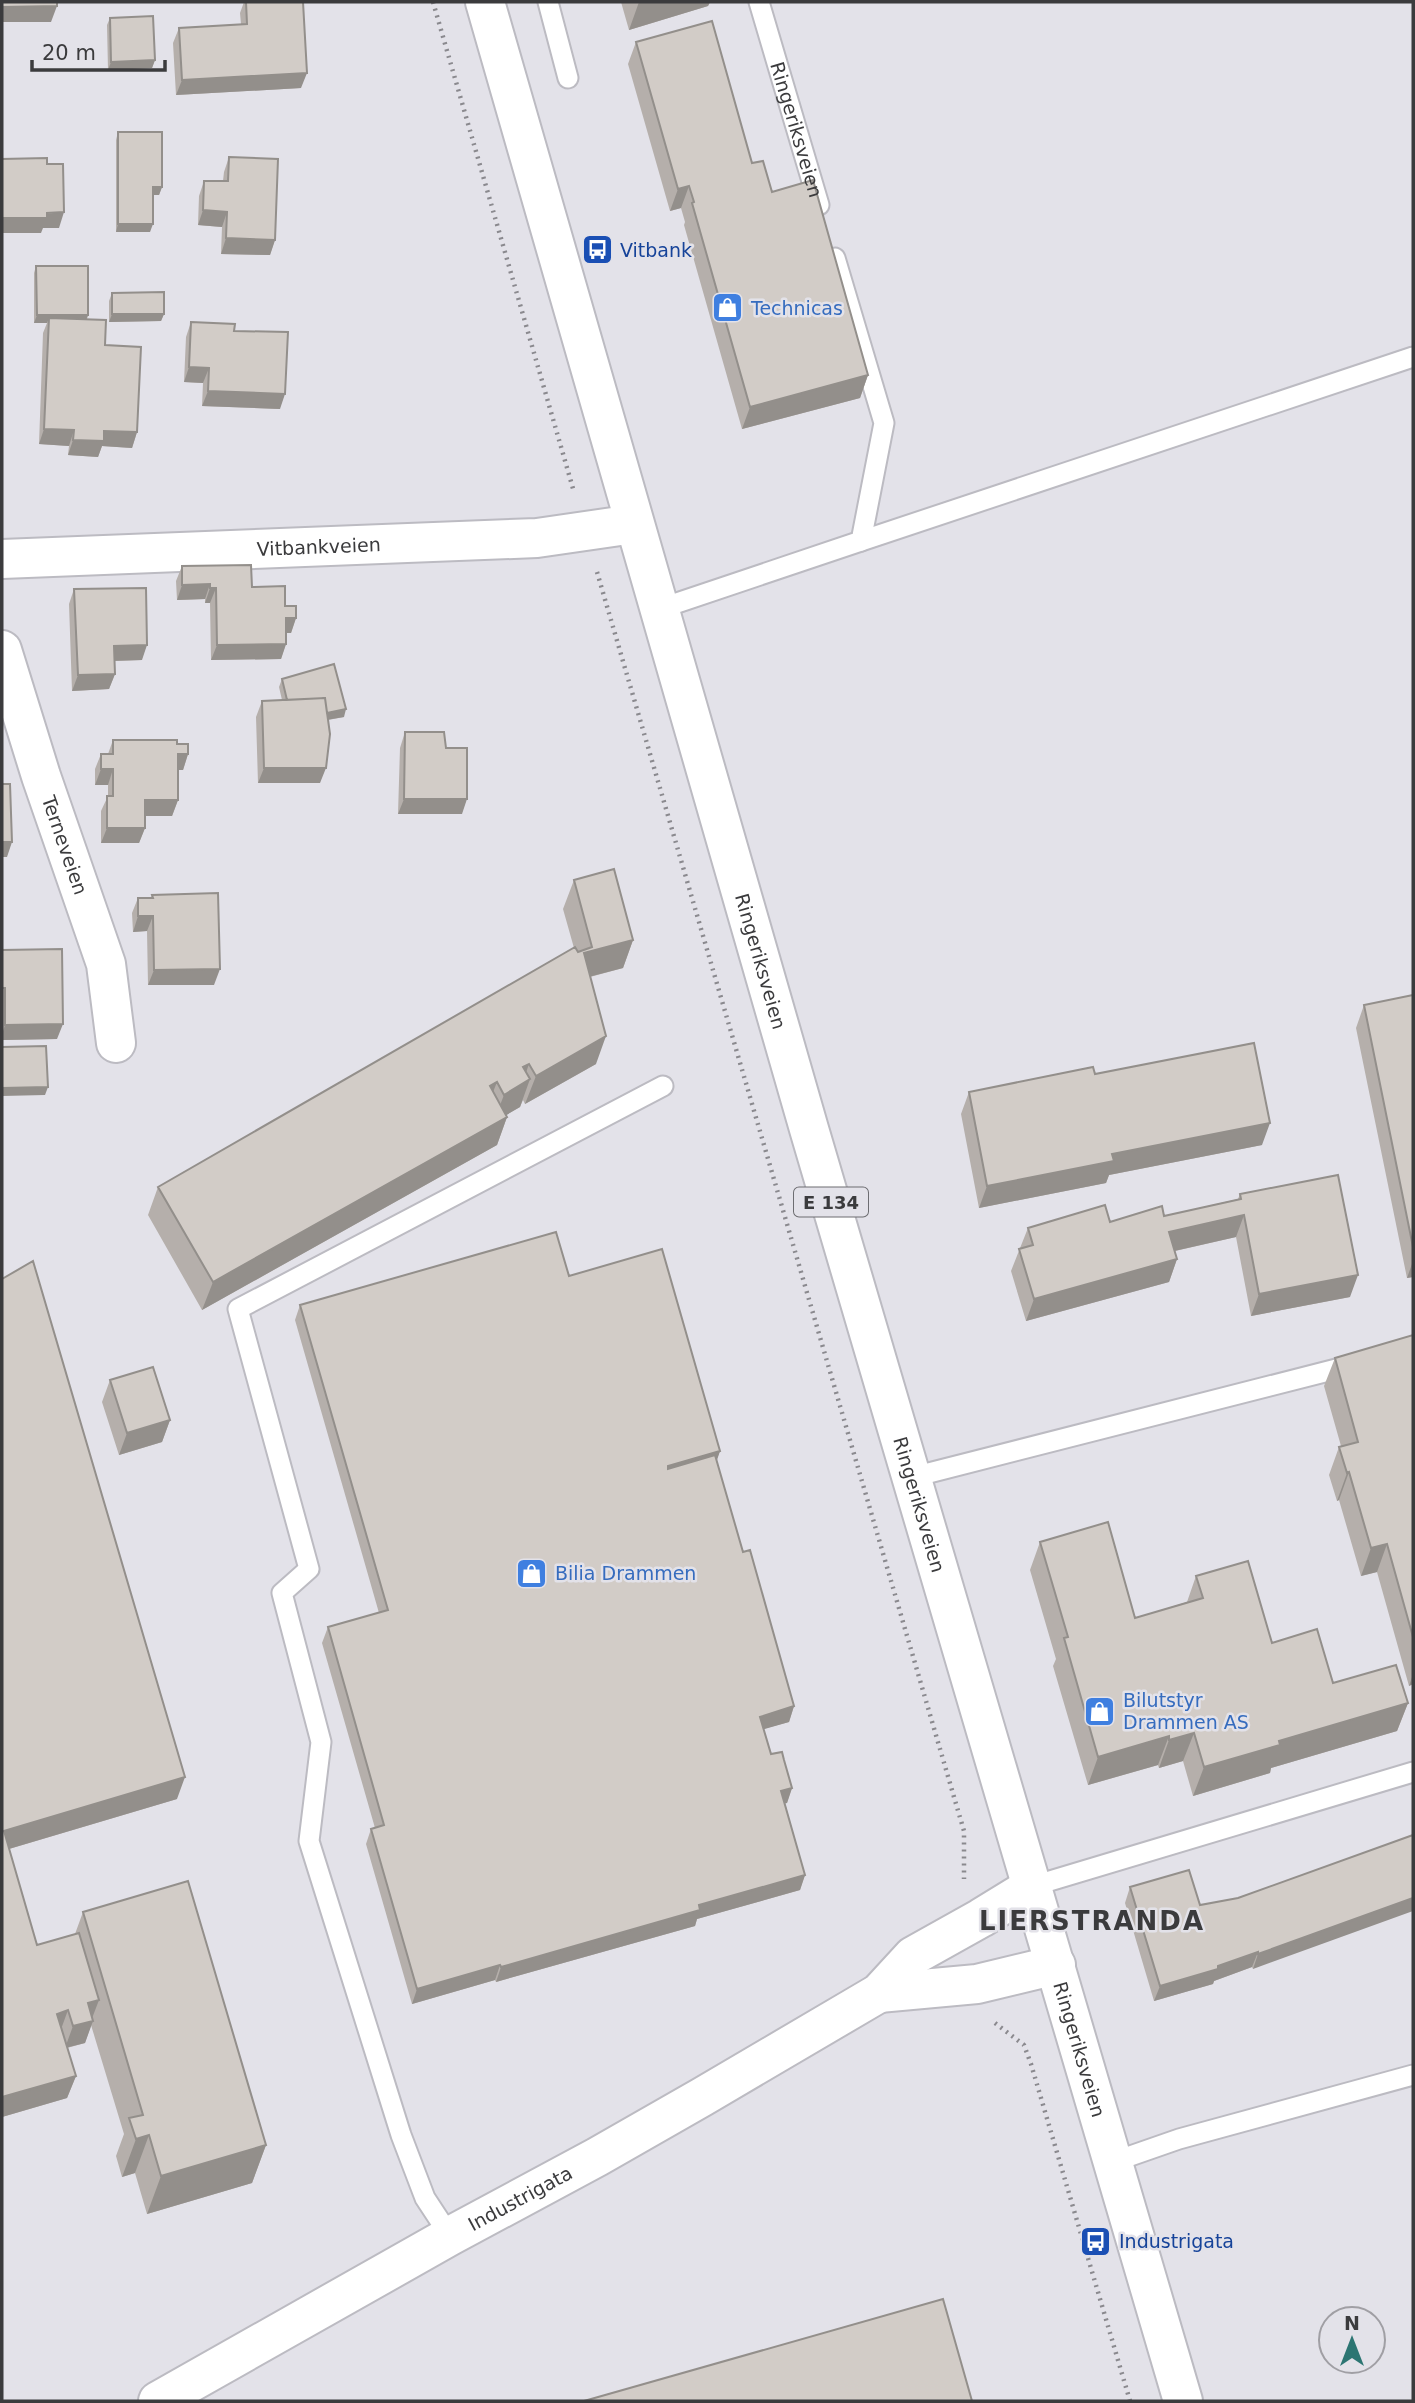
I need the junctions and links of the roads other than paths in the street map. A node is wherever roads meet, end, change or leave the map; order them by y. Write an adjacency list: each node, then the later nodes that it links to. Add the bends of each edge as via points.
1 (485, 2): 6 (main road, Ringeriksveien / E 134)
2 (548, 2): 4 (lane)
3 (759, 2): 7 (lane, Ringeriksveien, via 884,423)
4 (568, 78)
5 (1413, 357): 7 (lane)
6 (634, 524): 8 (main road, Vitbankveien, via 537,538); 9 (main road, Ringeriksveien / E 134)
7 (861, 541): 9 (lane)
8 (2, 559)
9 (659, 609): 14 (main road, Ringeriksveien / E 134)
10 (2, 650): 11 (main road, Terneveien, via 106,964)
11 (116, 1043)
12 (663, 1086): 21 (lane, via 238,1309 309,1569 282,1593 321,1742 309,1841 401,2135 425,2198)
13 (1373, 1360): 14 (lane)
14 (913, 1477): 16 (main road, Ringeriksveien / E 134)
15 (1413, 1772): 16 (lane)
16 (1032, 1886): 17 (main road, Ringeriksveien / E 134); 18 (main road, Industrigata, via 913,1956)
17 (1056, 1965): 18 (main road, Industrigata, via 977,1984); 20 (main road, Ringeriksveien / E 134)
18 (879, 1993): 21 (main road, Industrigata, via 620,2144)
19 (1413, 2075): 20 (lane, via 1179,2139)
20 (1113, 2162): 23 (main road, Ringeriksveien / E 134)
21 (450, 2236): 22 (main road, Industrigata)
22 (163, 2400)
23 (1183, 2401)

